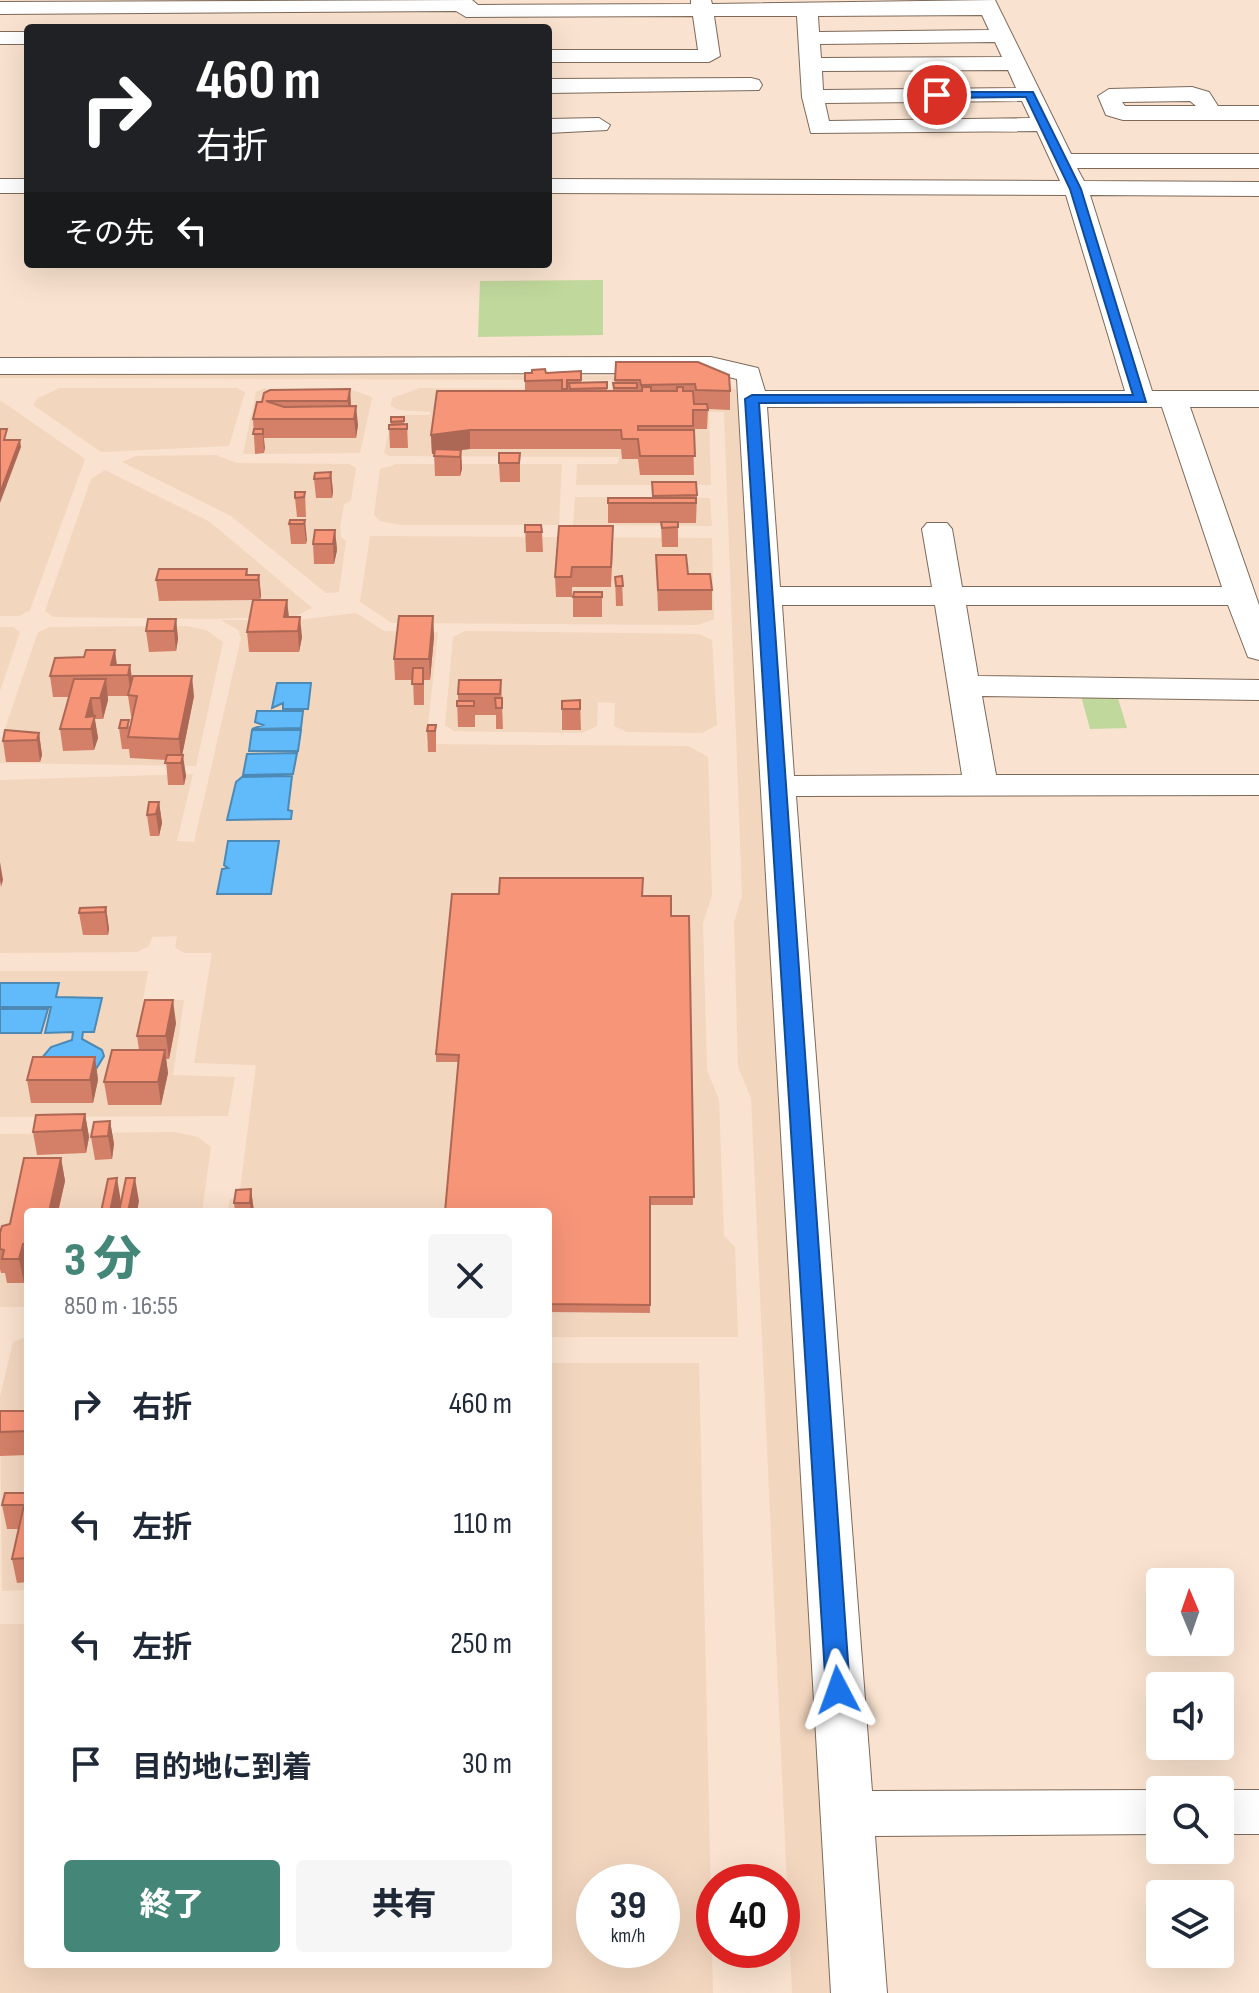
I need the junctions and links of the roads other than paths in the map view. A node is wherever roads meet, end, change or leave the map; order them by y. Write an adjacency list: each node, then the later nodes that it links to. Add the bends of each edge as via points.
1 (702, 5): 4 (street); 7 (street); 7 (street, via 709,56)
2 (988, 5): 4 (street); 8 (street)
3 (0, 8): 5 (street)
4 (807, 10): 11 (street)
5 (466, 11): 6 (street)
6 (516, 13): 7 (street)
7 (607, 27): 12 (street)
8 (1002, 36): 11 (street); 13 (street)
9 (0, 38): 10 (street)
10 (24, 38)
11 (808, 38): 14 (street)
12 (552, 54)
13 (1016, 63): 14 (street); 17 (street)
14 (811, 65): 18 (street)
15 (751, 85): 16 (street)
16 (552, 86)
17 (1030, 94): 18 (street); 21 (street)
18 (813, 97): 21 (street, via 819,128)
19 (1210, 112): 20 (street)
20 (1259, 113)
21 (1046, 124): 24 (street)
22 (599, 125): 23 (street)
23 (552, 126)
24 (1063, 161): 25 (street); 29 (street)
25 (1259, 161)
26 (0, 186): 27 (street)
27 (24, 186)
28 (552, 186): 29 (street)
29 (1076, 189): 30 (street); 33 (street)
30 (1259, 189)
31 (0, 366): 32 (street, via 711,365 748,374)
32 (752, 399): 33 (street); 37 (street)
33 (1141, 399): 34 (street)
34 (1173, 399): 35 (street); 39 (street)
35 (1259, 399)
36 (937, 529): 38 (street)
37 (765, 596): 38 (street); 44 (street)
38 (948, 596): 39 (street); 41 (street)
39 (1241, 596): 40 (street)
40 (1259, 650)
41 (965, 686): 42 (street); 45 (street)
42 (1259, 690)
43 (1259, 785): 45 (street)
44 (777, 786): 45 (street); 49 (street)
45 (981, 786)
46 (1146, 1812): 49 (street)
47 (1234, 1812): 48 (street)
48 (1259, 1812)
49 (847, 1814): 50 (street)
50 (859, 1993)

